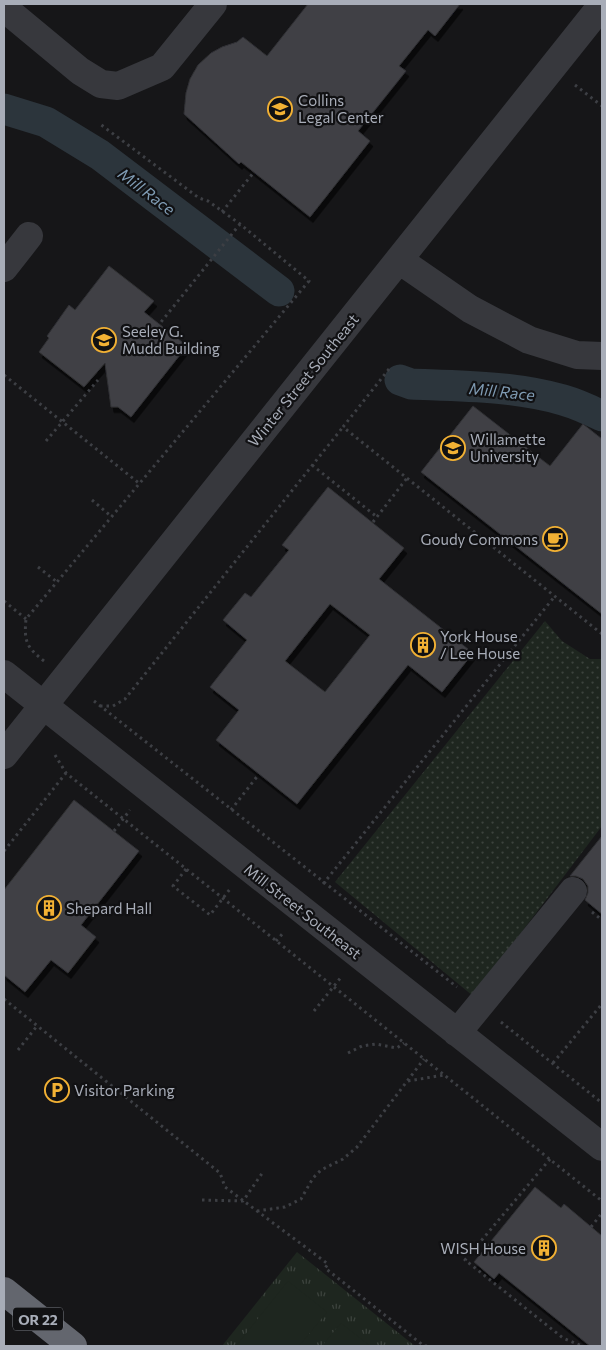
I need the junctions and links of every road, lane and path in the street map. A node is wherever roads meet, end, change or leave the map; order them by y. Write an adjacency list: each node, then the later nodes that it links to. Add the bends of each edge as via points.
1 (602, 5): 4 (street, Winter Street Southeast)
2 (4, 8): 3 (street, via 80,71 101,84 118,86 162,67)
3 (200, 8)
4 (552, 67): 5 (path); 11 (street, Winter Street Southeast)
5 (602, 106)
6 (100, 124): 8 (path)
7 (254, 172): 8 (path)
8 (222, 212): 9 (path)
9 (240, 224): 13 (path); 23 (path, via 309,281)
10 (29, 236): 12 (street)
11 (399, 260): 14 (street, via 470,309 529,340 578,355); 37 (street, Winter Street Southeast)
12 (4, 268)
13 (154, 332)
14 (602, 356)
15 (389, 369): 19 (path)
16 (4, 375): 18 (path)
17 (98, 380): 18 (path)
18 (62, 422): 20 (path); 23 (path)
19 (343, 427): 21 (path); 22 (path)
20 (46, 441)
21 (312, 465): 25 (path); 38 (path, via 125,699 112,706)
22 (407, 478): 25 (path); 30 (path)
23 (140, 484): 26 (path)
24 (92, 500): 26 (path)
25 (377, 516): 27 (path)
26 (112, 517): 29 (path)
27 (373, 522)
28 (38, 567): 29 (path)
29 (57, 582): 32 (path)
30 (555, 596): 33 (path); 47 (path)
31 (4, 601): 32 (path)
32 (26, 619): 34 (path, via 25,635 30,650)
33 (602, 634)
34 (48, 663)
35 (4, 674): 37 (street, Mill Street Southeast)
36 (94, 701): 38 (path)
37 (44, 705): 39 (street, Winter Street Southeast); 45 (street, Mill Street Southeast)
38 (100, 706): 43 (path)
39 (4, 755)
40 (55, 755): 41 (path)
41 (66, 773): 44 (path); 46 (path)
42 (259, 774): 43 (path)
43 (231, 810): 47 (path)
44 (4, 851)
45 (248, 867): 50 (path); 51 (street, Mill Street Southeast)
46 (186, 869): 50 (path); 50 (path, via 173,886 210,915)
47 (324, 883): 48 (path); 54 (path)
48 (320, 888)
49 (573, 891): 54 (street)
50 (223, 898): 52 (path)
51 (359, 955): 52 (path); 58 (street, Mill Street Southeast)
52 (334, 986): 56 (path); 59 (path)
53 (4, 999): 57 (path)
54 (480, 1004): 58 (street); 63 (path)
55 (602, 1004): 63 (path)
56 (314, 1011)
57 (37, 1026): 60 (path); 71 (path, via 220,1173 225,1187)
58 (456, 1033): 67 (street, Mill Street Southeast)
59 (404, 1043): 61 (path, via 397,1048 376,1044 362,1046); 62 (path)
60 (18, 1050)
61 (348, 1053)
62 (424, 1059): 64 (path); 65 (path)
63 (553, 1064): 66 (path)
64 (445, 1075): 65 (path); 68 (path)
65 (408, 1081): 73 (path, via 357,1147 343,1159 321,1170 301,1199 285,1207)
66 (602, 1102)
67 (602, 1147)
68 (550, 1159): 72 (path); 79 (path, via 466,1260 563,1338)
69 (262, 1171): 71 (path)
70 (202, 1200): 71 (path)
71 (243, 1201): 73 (path)
72 (602, 1201)
73 (256, 1211): 78 (path, via 328,1264 325,1268 424,1346)
74 (602, 1213): 75 (path)
75 (591, 1227)
76 (4, 1291): 77 (highway, OR 22)
77 (73, 1346)
78 (430, 1346)
79 (582, 1346)

